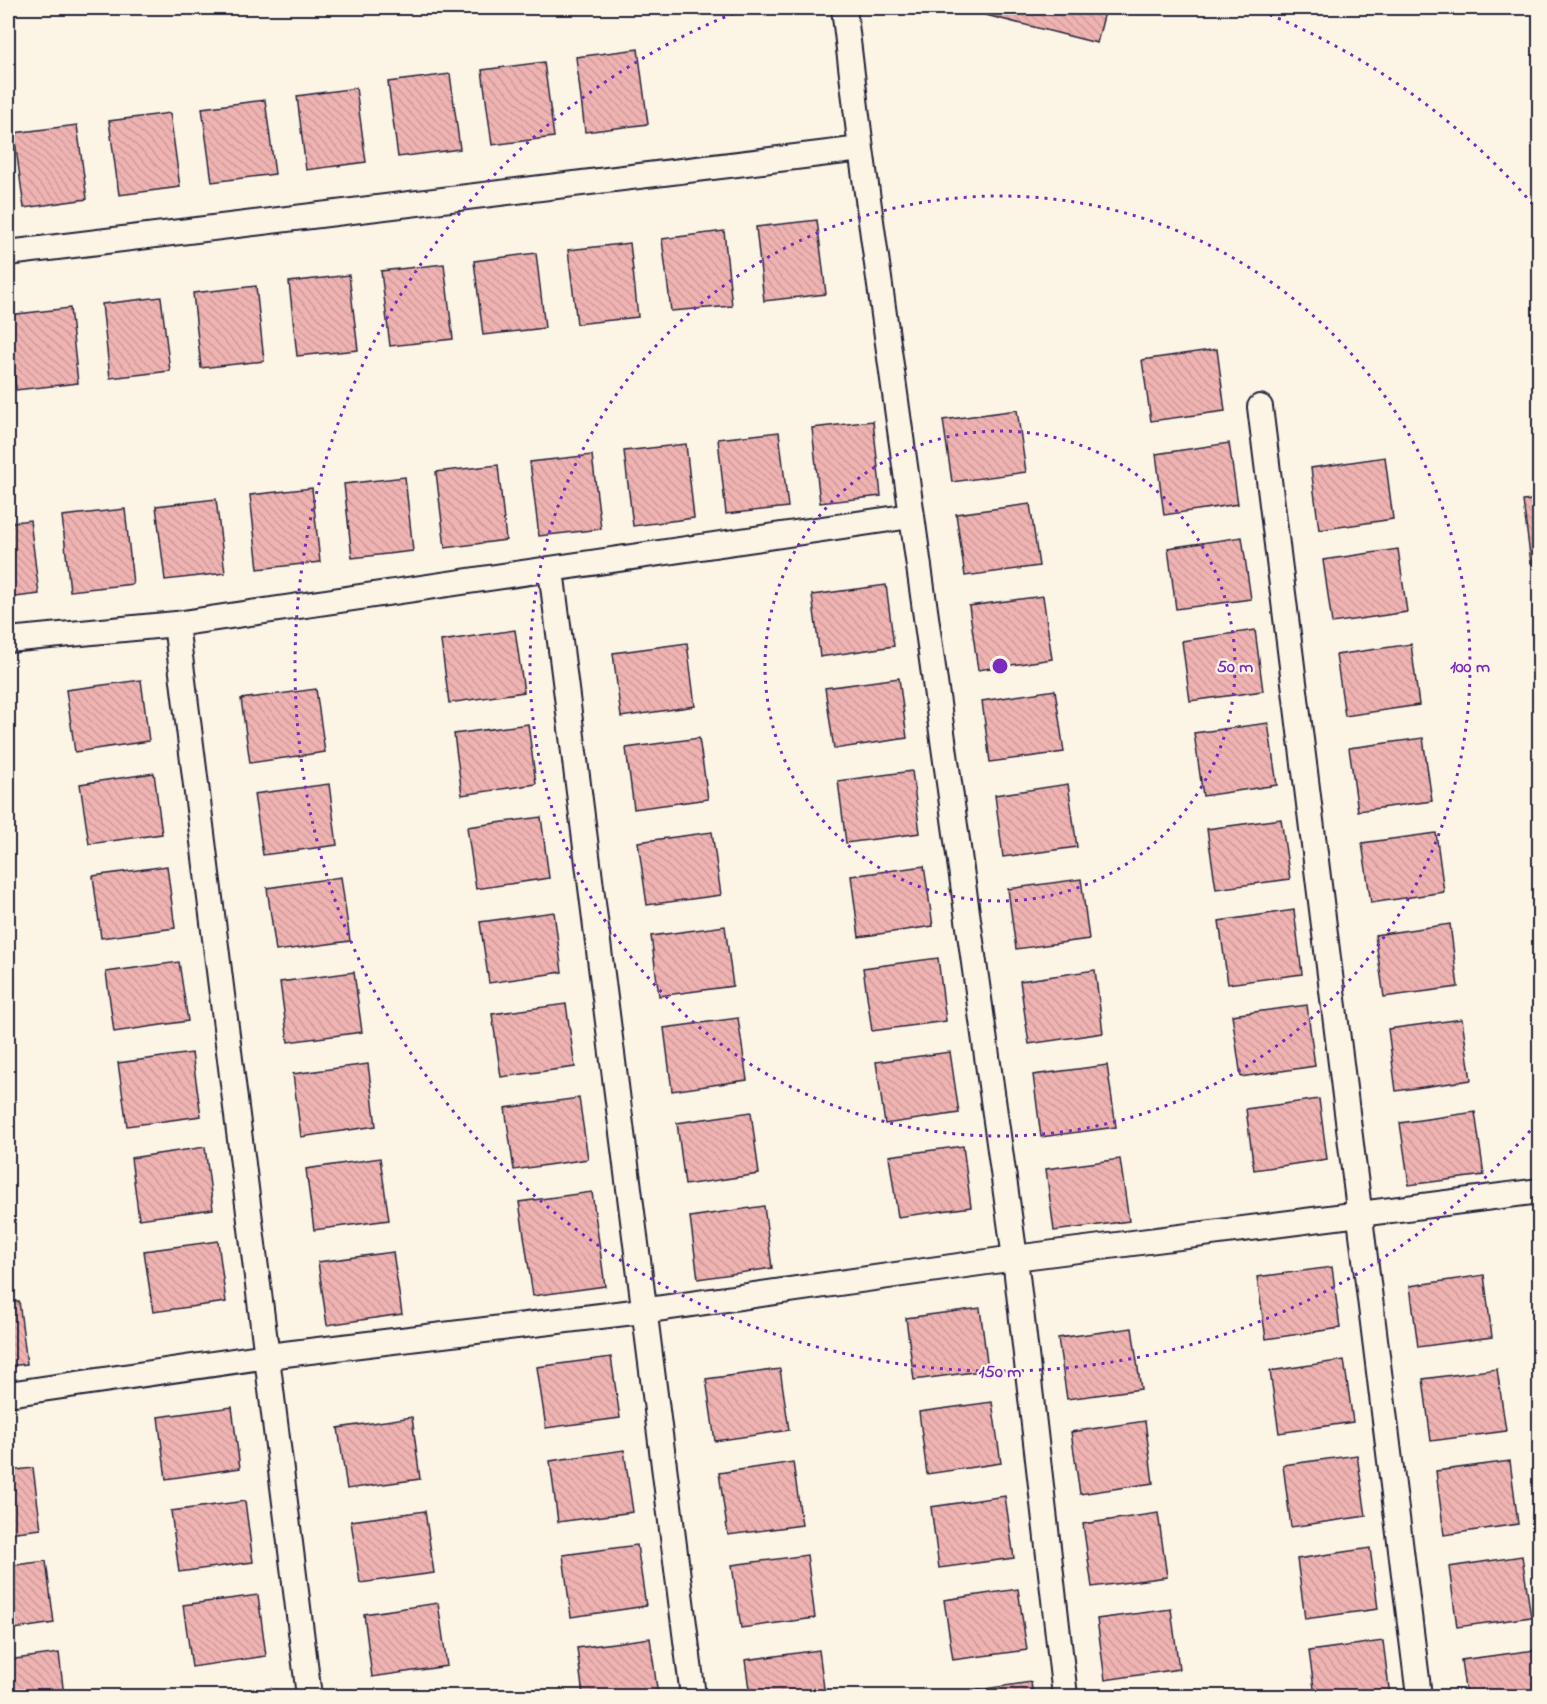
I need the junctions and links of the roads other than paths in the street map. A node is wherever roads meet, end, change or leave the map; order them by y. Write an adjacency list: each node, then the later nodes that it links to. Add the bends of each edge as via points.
1 (844, 8): 2 (street)
2 (861, 149): 3 (street); 5 (street)
3 (8, 252)
4 (1260, 407): 10 (street)
5 (911, 516): 6 (street); 11 (street)
6 (551, 570): 7 (street); 12 (street)
7 (176, 624): 8 (street); 13 (street)
8 (8, 640)
9 (1539, 1191): 10 (street)
10 (1361, 1214): 11 (street); 18 (street)
11 (1015, 1258): 12 (street); 17 (street)
12 (642, 1311): 13 (street); 16 (street)
13 (268, 1356): 14 (street); 15 (street)
14 (8, 1394)
15 (309, 1696)
16 (693, 1696)
17 (1065, 1696)
18 (1419, 1696)

